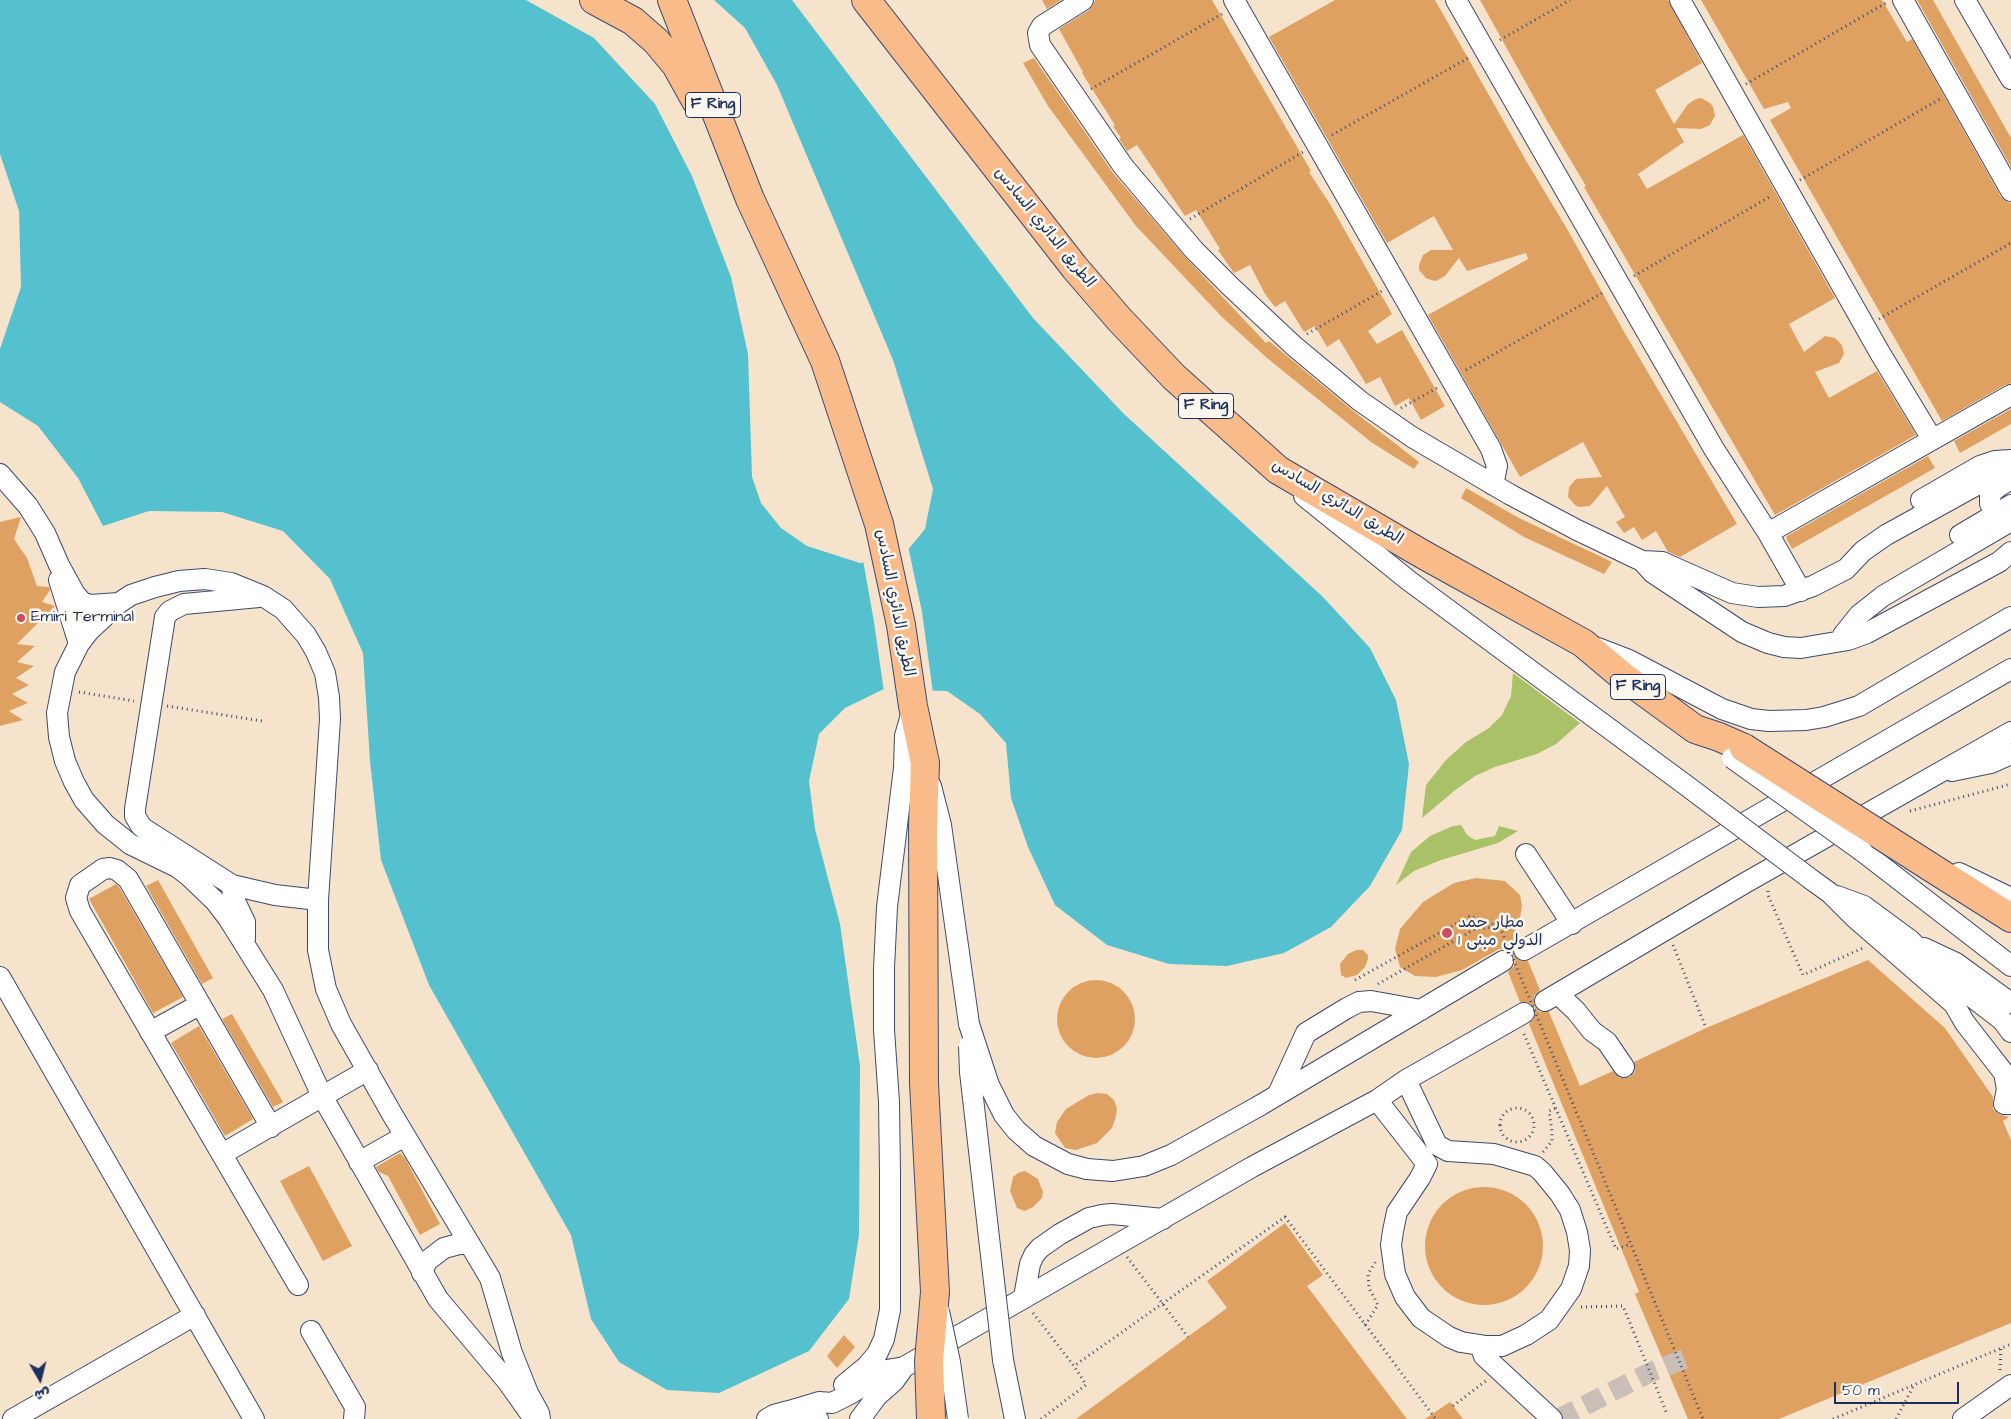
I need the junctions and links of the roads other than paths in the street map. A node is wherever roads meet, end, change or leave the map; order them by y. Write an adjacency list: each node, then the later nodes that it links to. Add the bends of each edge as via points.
1 (594, 0): 14 (highway, via 634,21 656,40 676,65 720,150)
2 (866, 0): 11 (highway, الطريق الدائري السادس / F Ring)
3 (881, 0): 11 (highway)
4 (1083, 0): 22 (lane, via 1042,26 1038,33 1040,45 1123,166 1175,229 1230,288 1360,401)
5 (1456, 0): 25 (lane, via 1714,448)
6 (1680, 0): 16 (lane)
7 (1903, 0): 13 (lane)
8 (1966, 0): 12 (lane)
9 (1236, 3): 22 (lane, via 1496,459)
10 (674, 5): 14 (highway, الطريق الدائري السادس / F Ring)
11 (918, 65): 19 (highway, الطريق الدائري السادس / F Ring, via 1075,268 1119,319 1174,376)
12 (2011, 79)
13 (2011, 191)
14 (750, 199): 40 (highway, الطريق الدائري السادس / F Ring, via 825,361 879,524 901,625)
15 (2011, 394): 16 (lane)
16 (1932, 440): 25 (lane)
17 (2011, 460): 27 (lane, via 1980,466 1887,520 1871,534)
18 (2011, 468): 23 (lane)
19 (1278, 470): 37 (highway, الطريق الدائري السادس / F Ring); 49 (lane, bridge, via 1311,502 1408,580)
20 (0, 474): 30 (lane, via 28,506)
21 (2011, 480): 24 (lane, via 1990,494 1993,508)
22 (1493, 485): 29 (lane)
23 (1964, 491): 27 (lane); 31 (lane, via 1963,504 1955,512 1869,560)
24 (2008, 512): 36 (lane, via 1891,590 1859,615)
25 (1768, 533): 32 (lane)
26 (2011, 538): 36 (lane)
27 (1863, 550): 31 (lane)
28 (2011, 552): 36 (lane, via 1999,562 1867,633)
29 (1642, 561): 32 (lane, via 1662,562 1720,589 1744,596 1771,597); 36 (lane, via 1653,573 1755,639 1801,648)
30 (58, 565): 34 (lane, via 82,602 100,605); 38 (lane, via 59,585)
31 (1846, 569): 32 (lane)
32 (1801, 591)
33 (263, 596): 34 (lane, via 232,584 205,579 154,587); 48 (lane, via 184,604 165,617 135,809 137,821 146,830); 51 (lane, via 283,609 306,635 325,673 330,719)
34 (119, 603): 38 (lane)
35 (2011, 617): 37 (lane, via 1859,706 1824,717 1787,721 1751,719 1722,709 1629,660)
36 (1840, 638)
37 (1584, 643): 42 (highway, الطريق الدائري السادس / F Ring, via 1621,675 1695,729 1719,737)
38 (78, 644): 54 (lane, via 65,672 57,712 65,761 84,800 118,836 177,867 201,886)
39 (2011, 669): 53 (lane)
40 (912, 698): 44 (highway, الطريق الدائري السادس); 90 (lane, via 887,907 884,968 889,1102 890,1310 884,1340 872,1360 847,1384 828,1394)
41 (2011, 732): 45 (lane)
42 (1738, 753): 47 (highway, الطريق الدائري السادس, bridge); 57 (lane, bridge)
43 (2011, 754): 45 (lane, via 1979,766)
44 (925, 762): 64 (lane, via 941,825); 82 (highway, الطريق الدائري السادس, via 924,1083)
45 (1940, 772): 67 (lane, via 1551,997 1576,1011 1592,1031 1595,1043)
46 (1526, 854): 53 (lane)
47 (1929, 866): 50 (lane, via 1964,875); 52 (highway, الطريق الدائري السادس)
48 (232, 885): 51 (lane); 54 (lane, via 233,897 245,922)
49 (1830, 893): 59 (lane); 63 (lane, via 1864,906 1910,940 1946,978)
50 (2011, 898)
51 (318, 900): 68 (lane, via 318,950 326,989)
52 (2011, 918)
53 (1572, 924): 55 (lane)
54 (245, 942): 71 (lane, via 273,990)
55 (1524, 950)
56 (1503, 961): 61 (lane)
57 (2011, 966)
58 (0, 978): 84 (lane)
59 (1954, 1004): 66 (lane, via 1972,1016); 73 (lane, via 2004,1073)
60 (199, 1005): 65 (lane); 65 (lane, via 128,879 117,870 103,869 80,885 76,898); 74 (lane)
61 (1421, 1010): 70 (lane); 70 (lane, via 1371,1001 1347,1008 1306,1033)
62 (1520, 1015): 69 (lane)
63 (2009, 1020)
64 (969, 1024): 70 (lane, bridge, via 989,1085 1004,1115 1016,1130 1050,1156 1087,1169 1113,1171 1144,1166 1172,1155); 87 (lane, bridge, via 970,1072)
65 (150, 1032): 76 (lane)
66 (2011, 1062)
67 (1618, 1069)
68 (368, 1070): 71 (lane); 75 (lane)
69 (1406, 1080): 72 (lane); 86 (lane, via 1437,1144 1448,1151 1494,1154 1535,1166 1560,1194 1575,1224 1580,1250 1579,1266 1571,1289 1558,1309 1549,1320 1510,1343)
70 (1278, 1094)
71 (322, 1096): 74 (lane); 77 (lane)
72 (1377, 1100): 78 (lane); 86 (lane, via 1427,1164 1398,1212 1393,1231 1391,1245 1401,1290 1421,1318 1449,1337)
73 (2007, 1104)
74 (271, 1127): 76 (lane)
75 (405, 1136): 77 (lane); 79 (lane)
76 (222, 1154): 81 (lane)
77 (359, 1162): 80 (lane)
78 (1163, 1219): 83 (lane); 83 (lane, via 1102,1215 1060,1234 1034,1255)
79 (470, 1244): 80 (lane, via 444,1248 427,1261); 95 (lane, via 494,1288 512,1353)
80 (422, 1273): 94 (lane, via 444,1309 507,1381)
81 (298, 1285)
82 (935, 1292): 98 (highway, الطريق الدائري السادس, bridge, via 930,1361); 99 (lane, bridge)
83 (1024, 1297): 88 (lane)
84 (195, 1315): 91 (lane); 92 (lane)
85 (311, 1331): 93 (lane, via 355,1407)
86 (1480, 1345): 102 (lane, via 1484,1356)
87 (1003, 1360): 100 (lane); 101 (lane)
88 (904, 1367): 90 (lane, via 888,1370); 97 (lane)
89 (2005, 1380): 103 (lane)
90 (819, 1411): 96 (lane, via 788,1411)
91 (13, 1419)
92 (254, 1419)
93 (354, 1419)
94 (534, 1419)
95 (540, 1419)
96 (767, 1419)
97 (860, 1419)
98 (931, 1419)
99 (958, 1419)
100 (1002, 1419)
101 (1015, 1419)
102 (1552, 1419)
103 (1963, 1419)

